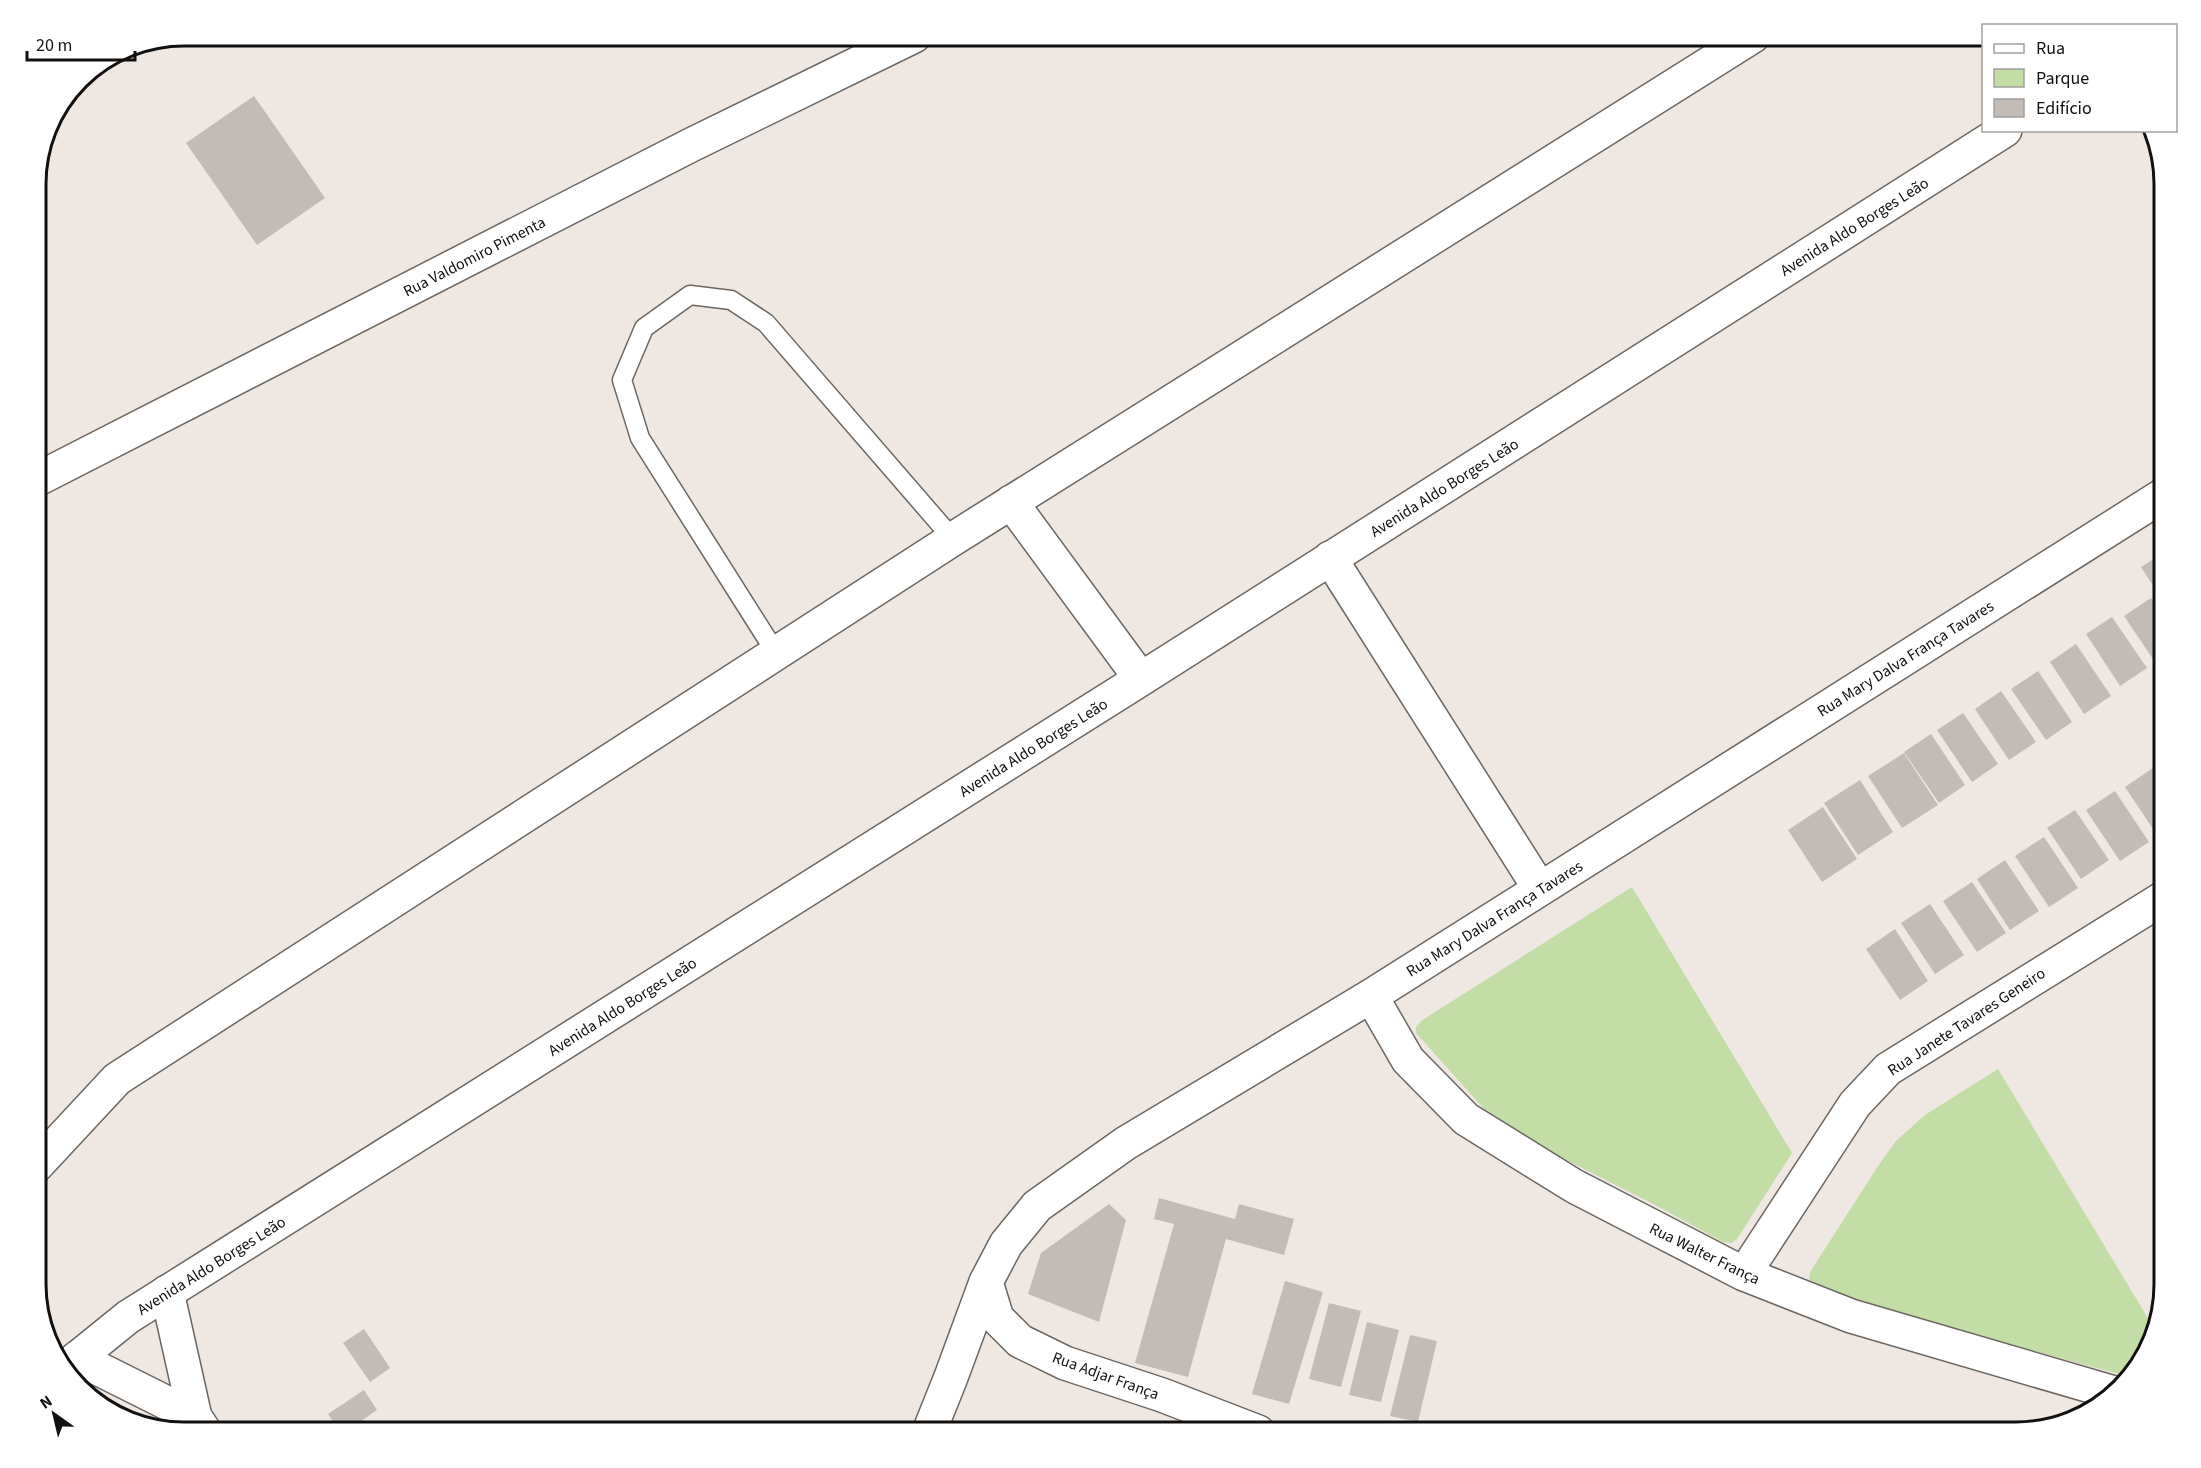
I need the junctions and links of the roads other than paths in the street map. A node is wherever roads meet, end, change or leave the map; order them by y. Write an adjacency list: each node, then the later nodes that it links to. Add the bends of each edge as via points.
1 (1737, 46): 6 (street)
2 (892, 47): 4 (street, Rua Valdomiro Pimenta)
3 (2002, 132): 8 (street, Avenida Aldo Borges Leão)
4 (47, 474)
5 (2154, 501): 11 (street, Rua Mary Dalva França Tavares)
6 (1011, 502): 7 (street); 10 (street)
7 (953, 539): 9 (street); 9 (lane, via 766,323 731,300 690,295 644,328 622,380 640,438)
8 (1330, 558): 10 (street, Avenida Aldo Borges Leão); 11 (street)
9 (776, 653): 14 (street, via 117,1079)
10 (1141, 679): 17 (street, Avenida Aldo Borges Leão)
11 (1540, 889): 13 (street, Rua Mary Dalva França Tavares)
12 (2154, 904): 15 (street, Rua Janete Tavares Geneiro, via 1888,1069 1855,1104)
13 (1371, 996): 15 (street, Rua Walter França, via 1408,1060 1466,1119 1574,1186); 16 (street, Rua Mary Dalva França Tavares, via 1126,1143 1037,1206 1006,1244)
14 (47, 1154)
15 (1744, 1274): 20 (street, Rua Walter França, via 1851,1316)
16 (986, 1282): 23 (street, Rua Mary Dalva França Tavares); 24 (street, Rua Adjar França, via 998,1318 1020,1341 1065,1363)
17 (167, 1292): 18 (street, Avenida Aldo Borges Leão, via 128,1317); 22 (street)
18 (71, 1363)
19 (73, 1364): 21 (street)
20 (2104, 1390)
21 (194, 1422)
22 (199, 1422)
23 (932, 1422)
24 (1232, 1422)

